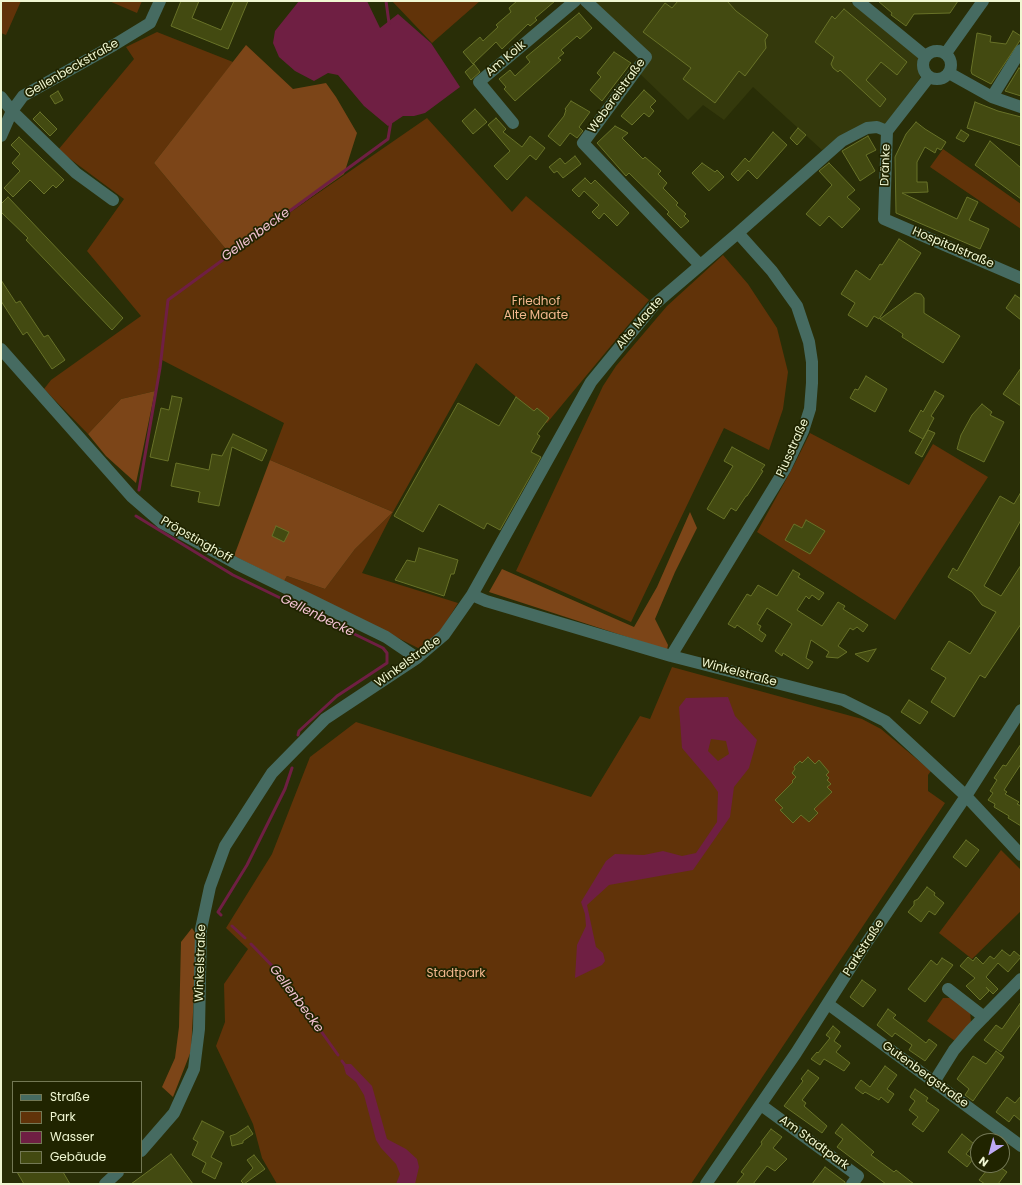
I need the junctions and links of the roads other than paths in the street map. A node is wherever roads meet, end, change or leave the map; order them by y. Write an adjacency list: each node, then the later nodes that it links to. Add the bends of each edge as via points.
1 (160, 1): 14 (street, Gellenbeckstraße, via 150,23 23,96)
2 (575, 1): 15 (street, Am Kolk, via 479,82)
3 (586, 1): 21 (street, Webereistraße, via 646,57 583,143)
4 (858, 1): 8 (street)
5 (983, 1): 7 (street)
6 (1021, 50): 12 (street)
7 (946, 53): 8 (street, via 940,50 932,51); 9 (street, via 952,63)
8 (925, 56): 10 (street, via 923,67)
9 (949, 73): 10 (street, via 940,79); 12 (street)
10 (929, 77): 16 (street, Dränke)
11 (1, 97): 14 (street)
12 (992, 97): 13 (street)
13 (1021, 107)
14 (12, 111): 17 (street); 18 (street, via 76,173)
15 (513, 123)
16 (887, 131): 19 (street, Dränke); 20 (street, Alte Maate, via 877,127 867,128 842,141)
17 (1, 136)
18 (113, 200)
19 (884, 219): 22 (street, Hospitalstraße)
20 (738, 233): 21 (street, Alte Maate); 25 (street, Piusstraße, via 772,271 797,306 809,342 812,362 810,409 803,431 785,468)
21 (700, 265): 24 (street, Alte Maate, via 654,304 591,382)
22 (1021, 278)
23 (1, 349): 26 (street, Pröpstinghoff, via 132,497 162,523 237,564 386,637)
24 (472, 595): 25 (street, Winkelstraße); 26 (street, Winkelstraße, via 444,635)
25 (671, 656): 28 (street, Winkelstraße, via 843,700 885,722)
26 (417, 658): 37 (street, Winkelstraße, via 325,719 272,773 225,846 210,887 201,929 199,1028 194,1069 174,1113)
27 (1021, 710): 28 (street, Parkstraße)
28 (966, 796): 29 (street, Winkelstraße); 32 (street, Parkstraße)
29 (1021, 855)
30 (1021, 979): 33 (street)
31 (948, 989): 33 (street)
32 (828, 1004): 34 (street, Gutenbergstraße); 35 (street, Parkstraße)
33 (984, 1017): 34 (street, via 954,1050)
34 (934, 1082): 36 (street, Gutenbergstraße)
35 (761, 1105): 40 (street, Parkstraße); 41 (street, Am Stadtpark, via 858,1176)
36 (1018, 1140)
37 (142, 1150)
38 (117, 1173): 39 (street)
39 (105, 1184)
40 (706, 1184)
41 (852, 1184)

